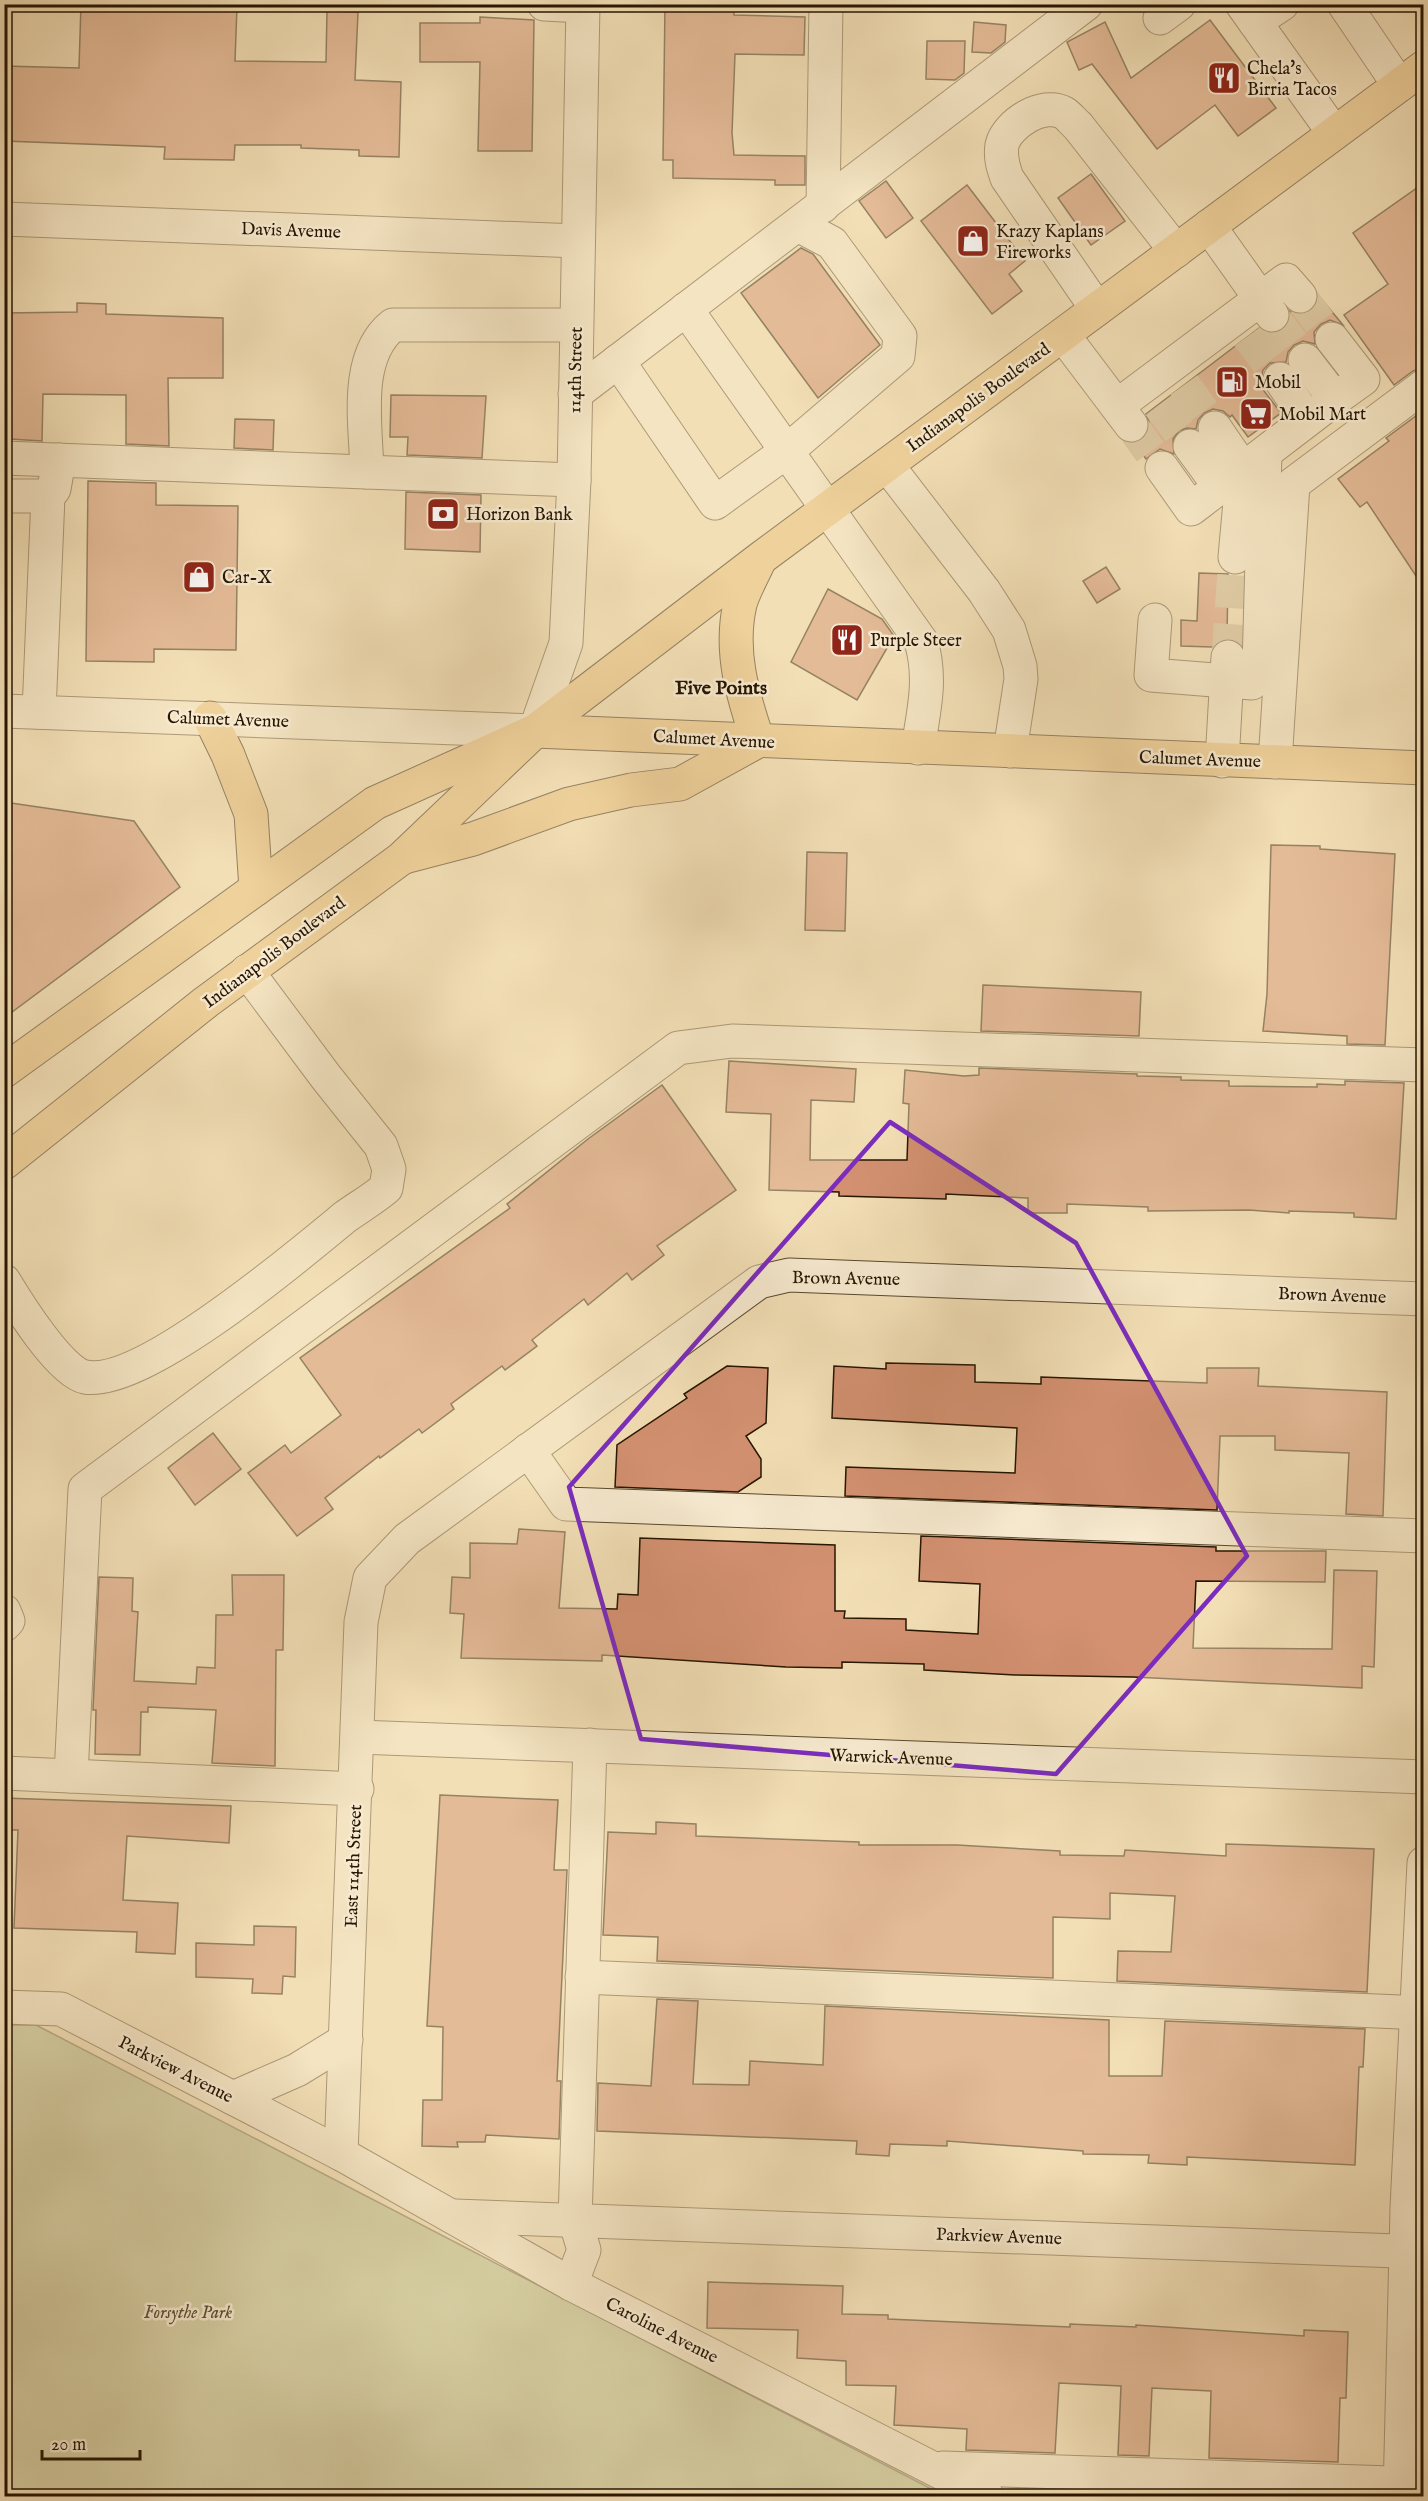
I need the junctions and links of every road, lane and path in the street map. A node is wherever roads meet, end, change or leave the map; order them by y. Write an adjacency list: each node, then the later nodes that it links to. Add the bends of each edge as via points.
1 (544, 4): 6 (street)
2 (826, 4): 10 (street)
3 (1086, 4): 10 (street)
4 (1282, 4): 7 (street)
5 (1344, 4): 8 (street)
6 (583, 5): 13 (street, 114th Street)
7 (1249, 13): 9 (street)
8 (1411, 76): 9 (main road, Indianapolis Boulevard)
9 (1334, 134): 12 (main road, Indianapolis Boulevard)
10 (811, 216): 16 (street); 28 (street, via 900,336 898,356)
11 (4, 219): 13 (street, Davis Avenue)
12 (1209, 226): 14 (main road, Indianapolis Boulevard); 18 (street)
13 (578, 242): 19 (street, 114th Street)
14 (1176, 251): 17 (main road, Indianapolis Boulevard); 17 (street, via 1078,126 1062,112 1045,111 1012,127 1002,144 1001,164 1007,178)
15 (1300, 296): 18 (street, via 1286,280)
16 (686, 309): 22 (street); 28 (street)
17 (1097, 309): 20 (main road, Indianapolis Boulevard)
18 (1254, 318): 20 (street, via 1124,416)
19 (576, 325): 24 (street, 114th Street); 34 (street, via 393,325 379,336 371,352 366,386)
20 (1063, 335): 31 (main road, Indianapolis Boulevard)
21 (1332, 339): 25 (street, via 1363,379)
22 (618, 361): 24 (street); 28 (street, via 715,502)
23 (1424, 386): 51 (street, via 1293,484)
24 (575, 393): 35 (street, 114th Street)
25 (1335, 399): 26 (street); 26 (street, via 1292,369)
26 (1307, 419): 33 (street)
27 (1202, 437): 33 (street)
28 (787, 451): 38 (street)
29 (4, 458): 30 (street)
30 (58, 460): 34 (street); 37 (street, via 54,489)
31 (887, 465): 38 (main road, Indianapolis Boulevard); 49 (street, via 984,591 1009,630 1022,680)
32 (1162, 468): 33 (street, via 1191,509)
33 (1242, 470): 39 (street); 42 (street, via 1259,667 1252,683)
34 (367, 472): 35 (street)
35 (574, 480): 46 (street, 114th Street, via 566,643)
36 (4, 496): 37 (street)
37 (48, 496): 44 (street)
38 (828, 509): 40 (main road, Indianapolis Boulevard); 48 (street, via 921,641 928,684)
39 (1235, 557)
40 (761, 558): 46 (main road, Indianapolis Boulevard); 47 (main road, via 740,603 735,659)
41 (1155, 620): 42 (street, via 1151,675)
42 (1228, 669): 50 (street)
43 (4, 711): 44 (street, Calumet Avenue)
44 (39, 712): 45 (street, Calumet Avenue)
45 (210, 718): 46 (street, Calumet Avenue); 54 (main road, via 251,814)
46 (535, 731): 47 (main road, Calumet Avenue); 53 (main road, Indianapolis Boulevard); 54 (main road, Indianapolis Boulevard, via 375,803)
47 (758, 741): 48 (main road, Calumet Avenue); 53 (main road, via 680,784 569,804 473,839)
48 (918, 748): 49 (main road, Calumet Avenue)
49 (1010, 751): 50 (main road, Calumet Avenue)
50 (1222, 761): 51 (main road, Calumet Avenue)
51 (1275, 762): 52 (main road, Calumet Avenue)
52 (1424, 768)
53 (402, 858): 55 (main road, Indianapolis Boulevard)
54 (256, 889): 57 (main road, Indianapolis Boulevard)
55 (247, 971): 58 (main road, Indianapolis Boulevard); 59 (street, via 381,1146 389,1169 386,1188 252,1292 153,1359 107,1378 84,1377 66,1366 28,1319)
56 (1424, 1065): 69 (street, via 732,1041 678,1048 85,1489)
57 (4, 1071)
58 (4, 1163)
59 (4, 1281)
60 (1424, 1299): 61 (street, Brown Avenue, via 789,1275 759,1282 736,1297)
61 (528, 1450): 62 (street, via 566,1504); 63 (street, Brown Avenue, via 407,1539)
62 (1424, 1536)
63 (370, 1578): 66 (street, East 114th Street, via 361,1622)
64 (4, 1611): 65 (street, via 8,1622)
65 (4, 1625)
66 (358, 1737): 67 (street, Warwick Avenue); 71 (street, East 114th Street)
67 (590, 1746): 70 (street, Warwick Avenue); 73 (street)
68 (4, 1773): 69 (street)
69 (71, 1776): 71 (street)
70 (1424, 1777)
71 (357, 1789): 76 (street, East 114th Street)
72 (1424, 1863): 75 (street)
73 (582, 1977): 75 (street); 80 (street)
74 (4, 2007): 77 (street, Parkview Avenue, via 62,2009)
75 (1420, 2013): 81 (street)
76 (346, 2040): 77 (street, via 279,2079); 78 (street, East 114th Street)
77 (233, 2098): 78 (street, Parkview Avenue)
78 (341, 2154): 79 (street, Caroline Avenue)
79 (450, 2216): 80 (street, Parkview Avenue); 82 (street, Caroline Avenue)
80 (575, 2220): 81 (street, Parkview Avenue); 82 (street, via 584,2250)
81 (1415, 2251): 84 (street)
82 (571, 2284): 83 (street, Caroline Avenue)
83 (934, 2468): 84 (street); 85 (street, Caroline Avenue)
84 (1408, 2488)
85 (987, 2496)

